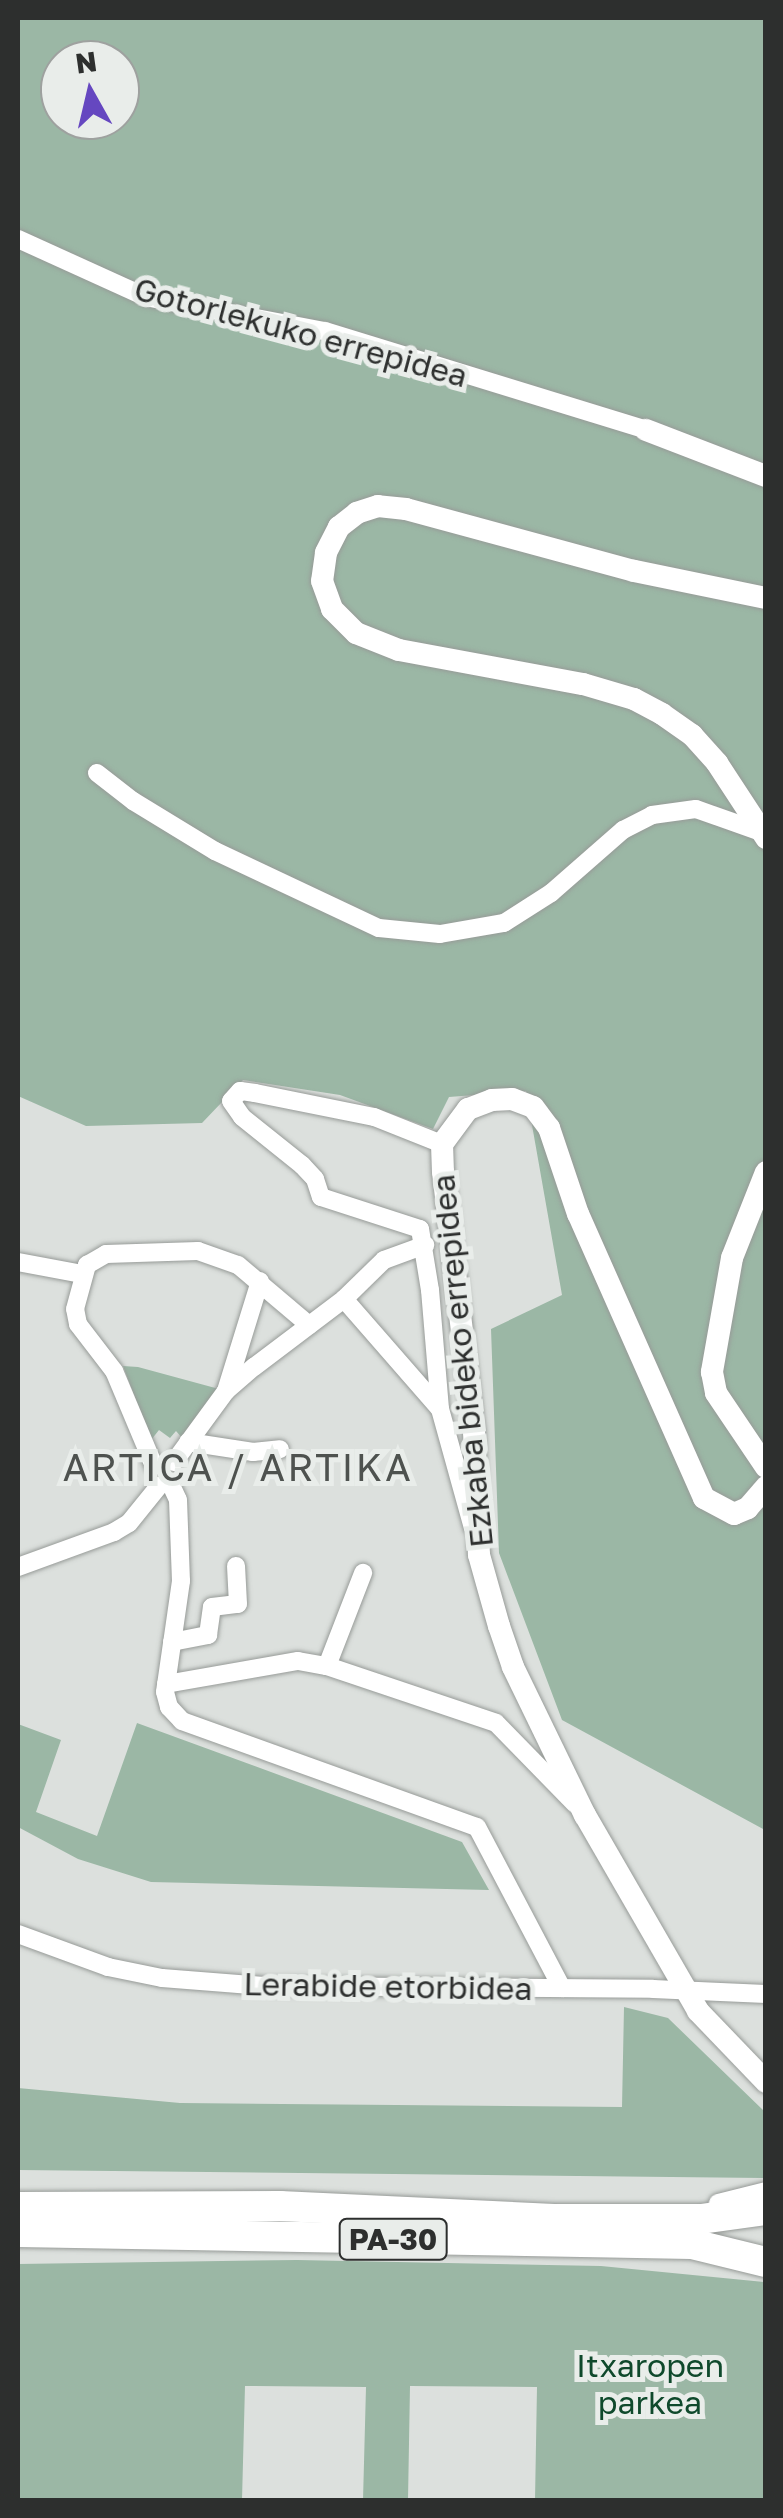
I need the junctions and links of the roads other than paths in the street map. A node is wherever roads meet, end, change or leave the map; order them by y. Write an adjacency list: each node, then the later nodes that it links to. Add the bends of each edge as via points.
1 (18, 239): 2 (street, Gotorlekuko errepidea, via 146,297 324,331)
2 (646, 430): 3 (street)
3 (766, 476)
4 (766, 598): 6 (street, via 378,506 338,527 322,582 332,608 356,634 399,650 583,684 662,714 717,764)
5 (97, 773): 6 (street, via 215,851 379,928 440,934 513,918 652,815 696,809)
6 (762, 834)
7 (442, 1144): 9 (street, via 374,1117 255,1093 240,1092 230,1101 302,1166 321,1197 405,1221 420,1229); 23 (street, Ezkaba bideko errepidea, via 468,1110 492,1100 512,1098 533,1107 549,1128 578,1214 704,1498 734,1514); 24 (street, Ezkaba bideko errepidea, via 474,1431)
8 (766, 1172): 21 (street, via 728,1275 712,1372 716,1393)
9 (425, 1245): 13 (street, via 384,1260); 16 (street)
10 (18, 1262): 11 (street)
11 (82, 1274): 12 (street, via 106,1254 198,1252 238,1265); 20 (street, via 78,1324 114,1371)
12 (260, 1281): 14 (street); 15 (street)
13 (344, 1299): 14 (street); 16 (street)
14 (309, 1325): 15 (street)
15 (226, 1391): 17 (street)
16 (440, 1409): 24 (street)
17 (188, 1442): 18 (street, via 252,1452); 19 (street)
18 (280, 1449)
19 (174, 1462): 20 (street); 22 (street, via 180,1476)
20 (154, 1466): 22 (street, via 152,1477)
21 (766, 1467)
22 (165, 1486): 25 (street, via 114,1532); 28 (street, via 178,1500 181,1581)
23 (766, 1487)
24 (478, 1538): 31 (street, Ezkaba bideko errepidea, via 513,1667)
25 (18, 1566)
26 (236, 1566): 28 (street, via 238,1604 212,1607 208,1635)
27 (362, 1573): 29 (street)
28 (172, 1642): 30 (street)
29 (326, 1666): 30 (street, via 298,1661); 31 (street, via 496,1723)
30 (166, 1684): 33 (street, via 169,1707 182,1721 478,1828)
31 (585, 1815): 34 (street, Ezkaba bideko errepidea)
32 (18, 1934): 33 (street, Lerabide etorbidea, via 108,1967 162,1978 264,1986)
33 (562, 1988): 34 (street, Lerabide etorbidea)
34 (689, 1992): 35 (street, Lerabide etorbidea); 36 (street, Ezkaba bideko errepidea, via 714,2031)
35 (766, 1994)
36 (760, 2074)
37 (766, 2191): 40 (street, via 690,2207)
38 (18, 2207): 40 (highway, PA-30, via 280,2206)
39 (766, 2210): 40 (highway, PA-30)
40 (666, 2219)
41 (18, 2232): 42 (highway, PA-30, via 692,2244)
42 (766, 2262)

